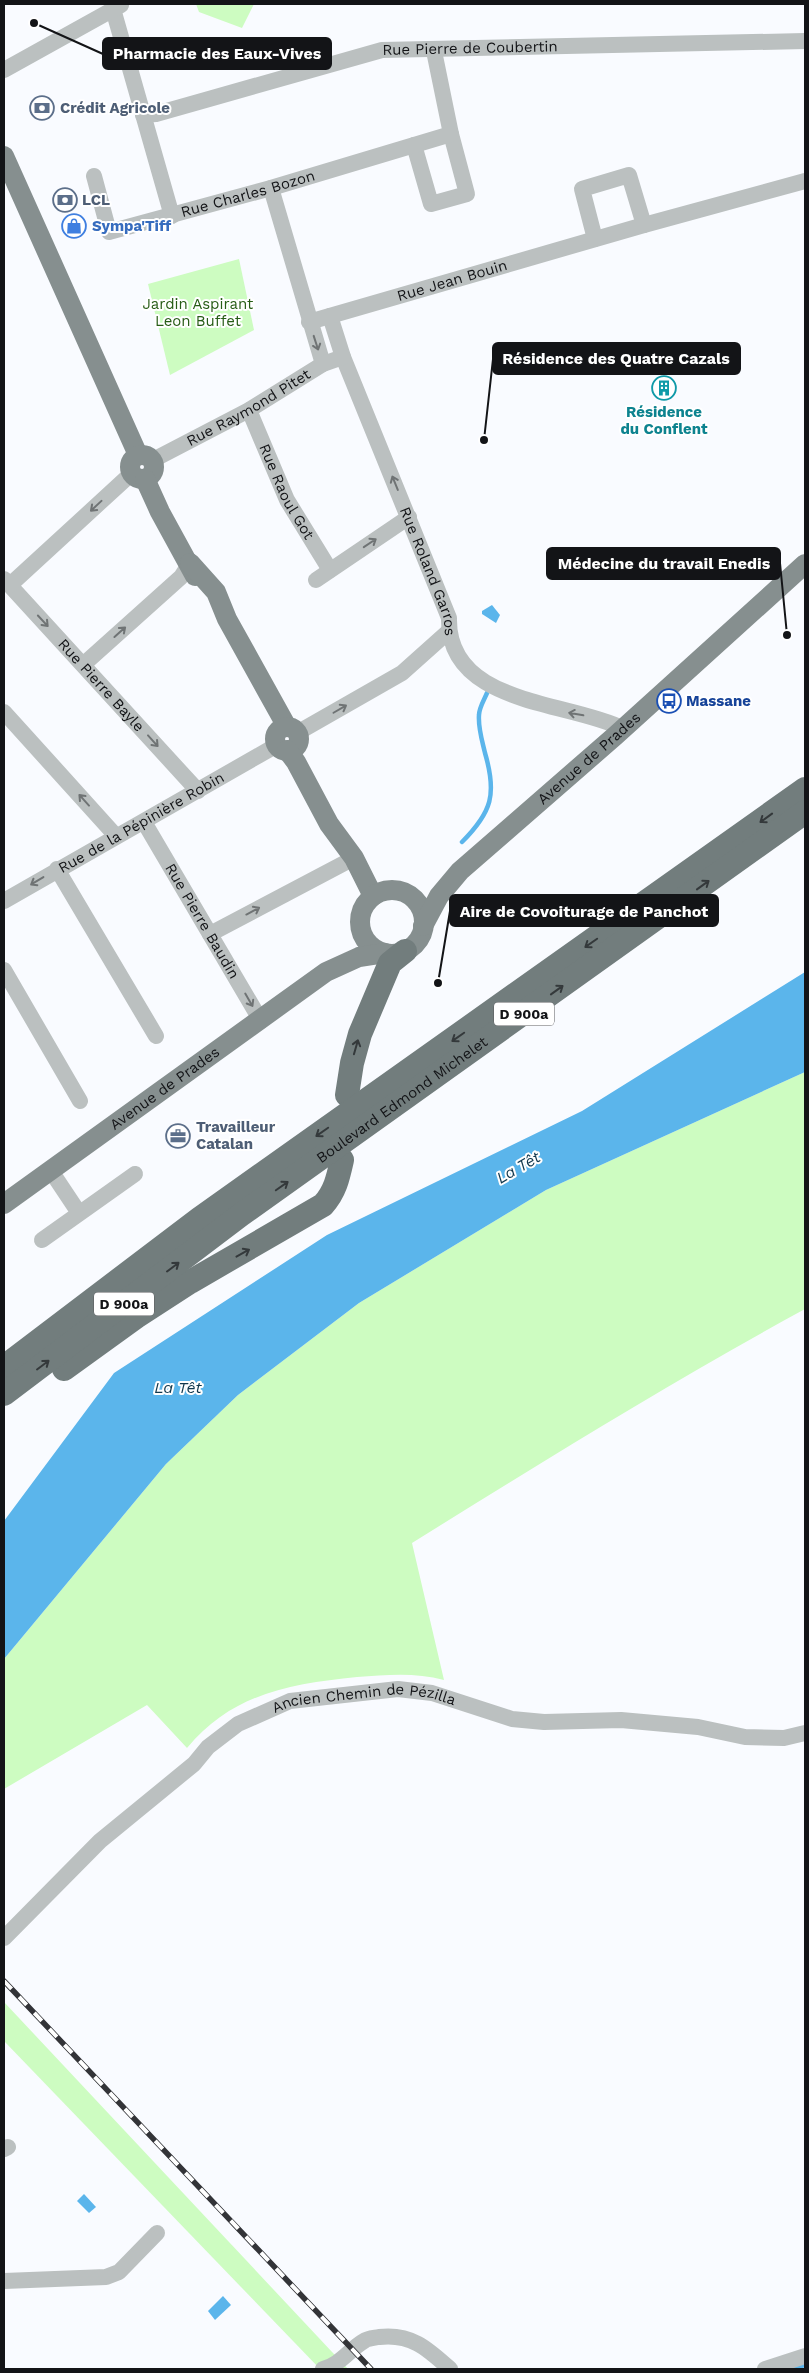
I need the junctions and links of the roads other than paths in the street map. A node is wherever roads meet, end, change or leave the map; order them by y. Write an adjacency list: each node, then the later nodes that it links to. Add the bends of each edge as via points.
1 (118, 6): 4 (street); 5 (street)
2 (805, 41): 3 (street, Rue Pierre de Coubertin)
3 (434, 50): 5 (street, Rue Pierre de Coubertin, via 382,50 174,109); 6 (street)
4 (4, 70)
5 (143, 114): 12 (street)
6 (451, 134): 7 (street, Rue Charles Bozon); 7 (street, via 467,194 431,204)
7 (414, 145): 11 (street, Rue Charles Bozon)
8 (4, 156): 20 (main road, via 86,339 90,370)
9 (94, 176): 12 (street, Rue Charles Bozon, via 109,232)
10 (805, 181): 13 (street, Rue Jean Bouin)
11 (271, 188): 12 (street, Rue Charles Bozon); 16 (street)
12 (172, 216)
13 (644, 225): 14 (street, Rue Jean Bouin); 14 (street, via 629,175 582,189)
14 (595, 239): 15 (street, Rue Jean Bouin)
15 (330, 316): 16 (street, Rue Jean Bouin); 17 (street, Rue Roland Garros)
16 (309, 322): 18 (street, one-way to 18)
17 (343, 357): 18 (street, Rue Raymond Pitet); 21 (street, Rue Roland Garros, one-way to 17)
18 (323, 364): 19 (street, Rue Raymond Pitet)
19 (249, 410): 20 (street, Rue Raymond Pitet); 24 (street, Rue Raoul Got, via 287,500)
20 (142, 467): 22 (main road, via 160,487 174,534); 26 (street, Rue Raymond Pitet, one-way to 26)
21 (409, 517): 24 (street, one-way to 21); 27 (street, Rue Roland Garros, via 449,618)
22 (190, 563): 28 (street, one-way to 22, via 181,577); 31 (main road, via 216,592 251,663 260,699)
23 (805, 564): 30 (main road, Avenue de Prades)
24 (330, 570): 25 (street)
25 (316, 580)
26 (7, 582): 28 (street, Rue Pierre Bayle, one-way to 28)
27 (449, 631): 30 (street, Rue Roland Garros, one-way to 27, via 602,719 512,696 484,680 461,661); 31 (street, Rue de la Pépinière Robin, one-way to 27, via 402,673)
28 (84, 664): 33 (street, Rue Pierre Bayle, one-way to 33)
29 (4, 712): 36 (street, one-way to 29)
30 (622, 728): 39 (main road, Avenue de Prades)
31 (287, 739): 33 (street, Rue de la Pépinière Robin); 37 (main road, via 309,770 316,801)
32 (805, 790): 58 (highway, Boulevard Edmond Michelet / D 900a, one-way to 58)
33 (198, 791): 35 (street, Rue de la Pépinière Robin)
34 (805, 812): 60 (highway, Boulevard Edmond Michelet / D 900a, one-way to 34, via 242,1214)
35 (144, 822): 36 (street, Rue de la Pépinière Robin); 45 (street, Rue Pierre Baudin)
36 (116, 836): 38 (street, Rue de la Pépinière Robin)
37 (354, 858): 41 (main road); 45 (street, one-way to 37)
38 (57, 869): 42 (street, Rue de la Pépinière Robin, one-way to 42); 50 (street)
39 (460, 871): 40 (main road, Avenue de Prades); 43 (main road, Avenue de Prades, via 439,896)
40 (409, 895): 41 (main road, via 388,890); 43 (main road, via 421,908)
41 (373, 896): 44 (main road, via 362,910)
42 (4, 900)
43 (423, 926): 46 (main road, via 418,940)
44 (360, 927): 46 (main road, via 369,944); 48 (main road, Avenue de Prades)
45 (210, 934): 49 (street, Rue Pierre Baudin, one-way to 49)
46 (395, 952): 48 (main road, Avenue de Prades, via 359,957); 51 (highway, one-way to 46, via 360,1034)
47 (4, 970): 52 (street)
48 (326, 972): 49 (main road, Avenue de Prades)
49 (260, 1021): 54 (main road, Avenue de Prades)
50 (156, 1036)
51 (347, 1095)
52 (80, 1102)
53 (342, 1160): 61 (highway, one-way to 53, via 323,1205 331,1196)
54 (51, 1171): 56 (main road, Avenue de Prades); 57 (street)
55 (135, 1174): 57 (street)
56 (4, 1204)
57 (79, 1212): 59 (street)
58 (199, 1219): 62 (highway, via 153,1237); 63 (highway, Boulevard Edmond Michelet / D 900a)
59 (42, 1240)
60 (140, 1292): 61 (highway); 64 (highway, Boulevard Edmond Michelet / D 900a, one-way to 60)
61 (136, 1317): 65 (highway)
62 (4, 1348)
63 (4, 1367)
64 (4, 1394)
65 (4, 1412)
66 (805, 1733): 67 (street, Ancien Chemin de Pézilla, via 784,1738 745,1737 698,1727 621,1720 520,1720 432,1693 398,1689 290,1702 238,1724 208,1748 194,1764 100,1841)
67 (4, 1938)
68 (157, 2233): 69 (street, via 119,2272 106,2278)
69 (4, 2281)
70 (805, 2356): 73 (street)
71 (323, 2369): 72 (street, via 331,2367 365,2340 384,2337 409,2338)
72 (450, 2369)
73 (764, 2369)

